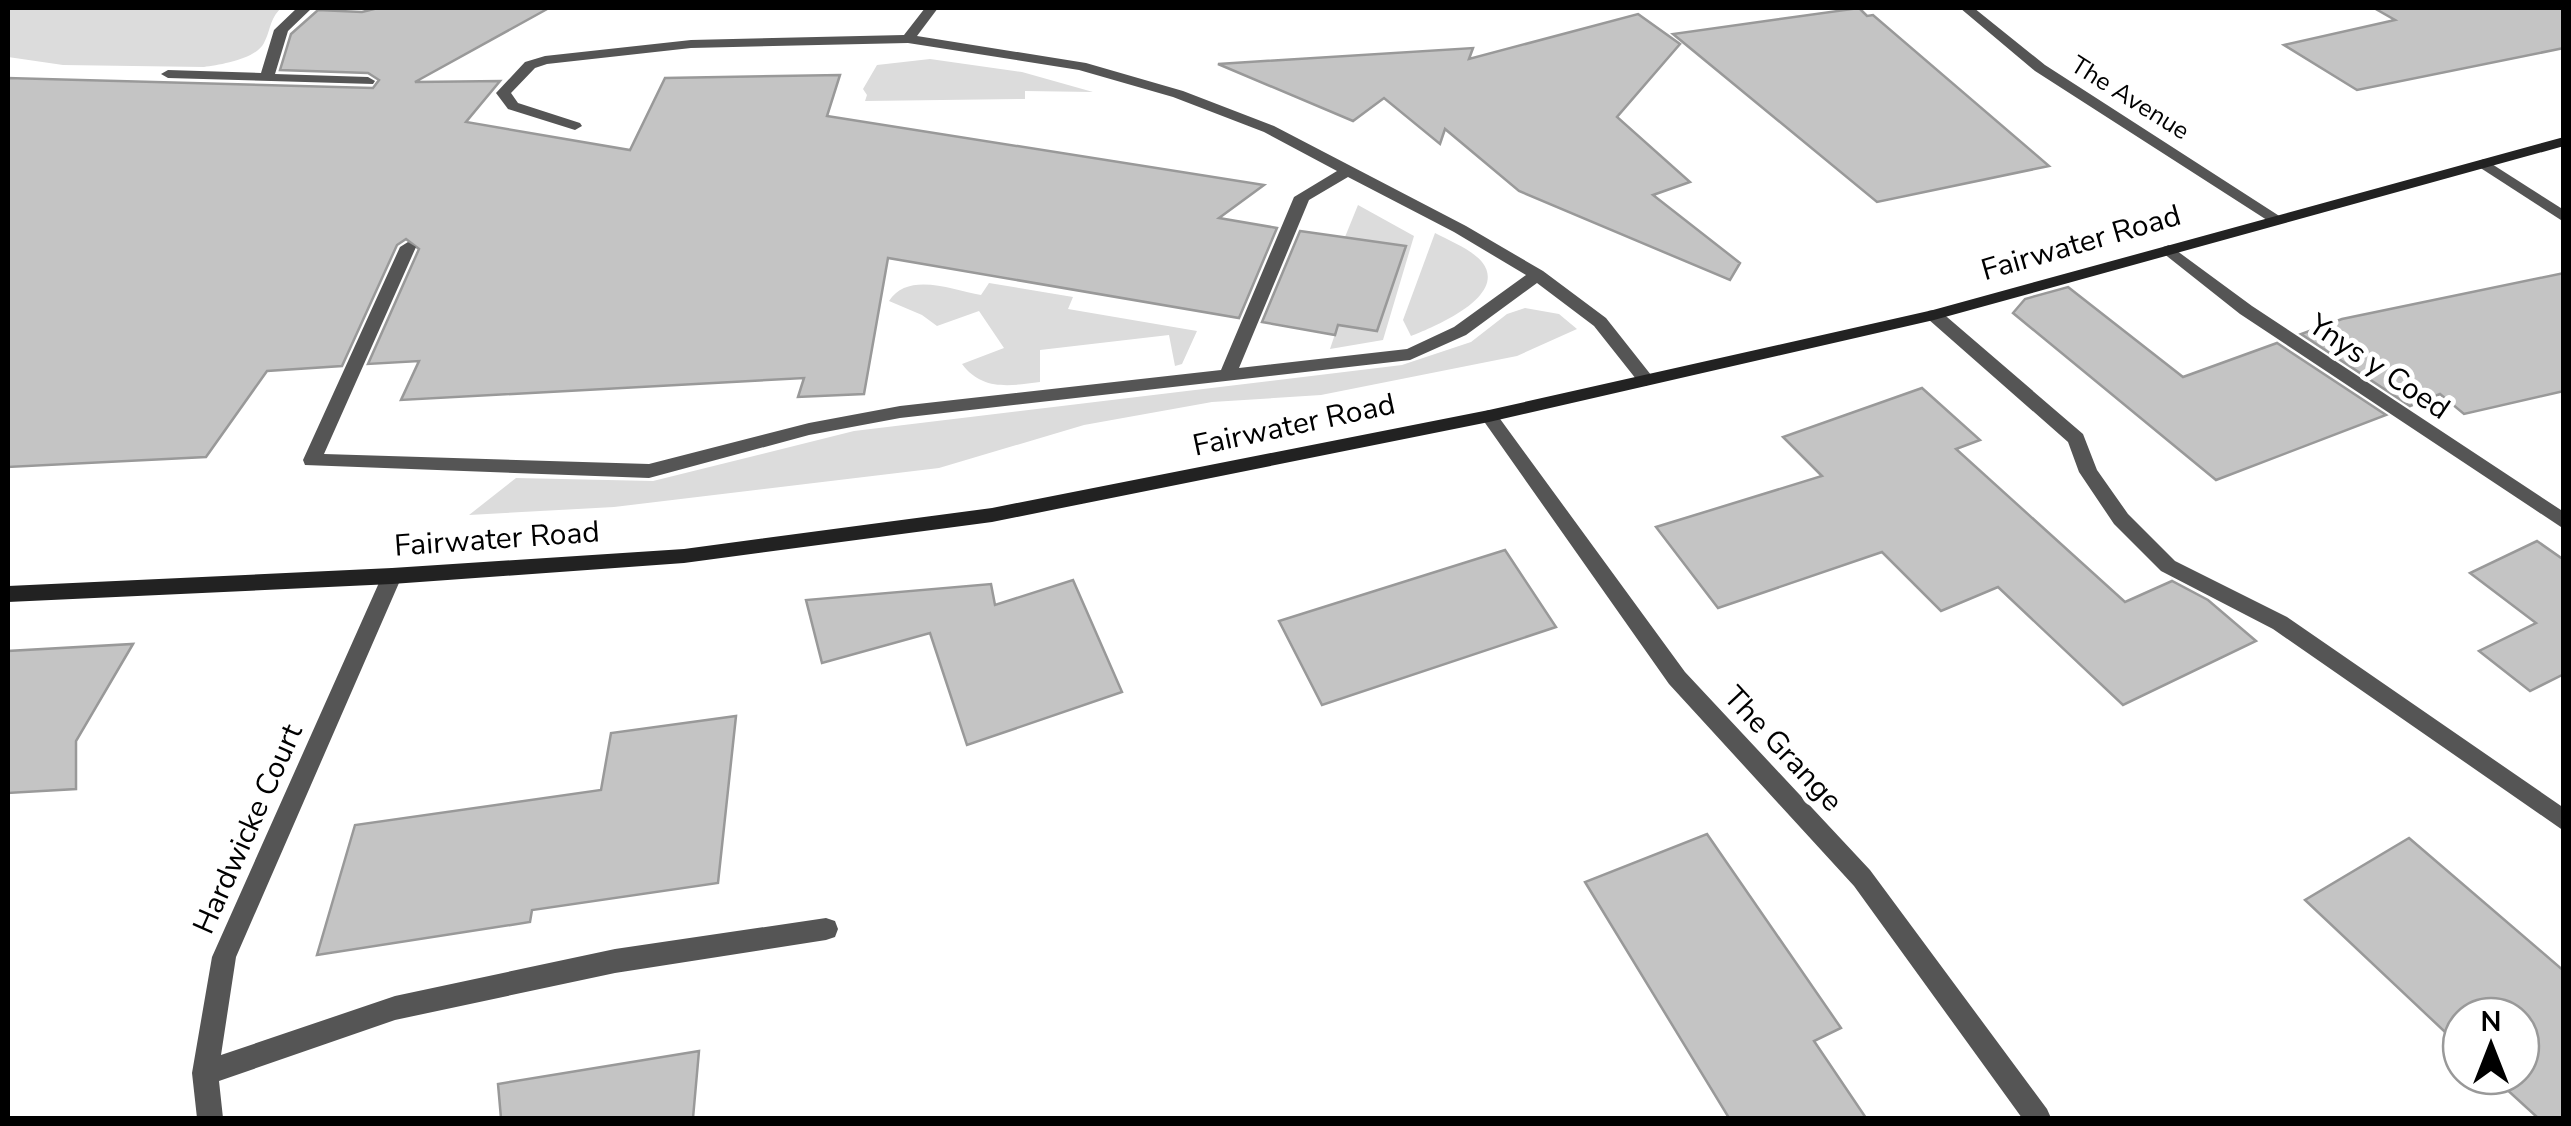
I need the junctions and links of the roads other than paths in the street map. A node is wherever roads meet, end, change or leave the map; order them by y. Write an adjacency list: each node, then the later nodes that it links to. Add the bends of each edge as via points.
1 (304, 8): 6 (street, via 274,37)
2 (932, 8): 4 (street)
3 (1966, 8): 13 (street, The Avenue, via 2040,68)
4 (908, 39): 8 (street, via 691,44 566,55 530,65 503,93 513,106); 11 (street, via 1080,66 1178,94 1269,129)
5 (168, 74): 6 (street)
6 (267, 77): 7 (street)
7 (368, 80)
8 (575, 126)
9 (2564, 140): 10 (street, Fairwater Road)
10 (2484, 164): 12 (street); 13 (street, Fairwater Road)
11 (1347, 171): 16 (street); 18 (street, via 1302,196)
12 (2564, 217)
13 (2276, 219): 15 (street, Fairwater Road)
14 (408, 248): 18 (street, via 312,460 648,471 809,428 900,412)
15 (2169, 250): 17 (street, Fairwater Road); 21 (street, Ynys y Coed, via 2262,321)
16 (1537, 275): 18 (street, via 1460,331 1410,354); 19 (street, via 1600,322)
17 (1934, 314): 19 (street, Fairwater Road); 24 (street, via 2076,439 2088,472 2121,519 2168,566 2280,623)
18 (1227, 376)
19 (1646, 380): 20 (street, Fairwater Road)
20 (1490, 416): 22 (street, Fairwater Road, via 992,515 684,556); 28 (street, The Grange, via 1677,678 1862,878)
21 (2564, 522)
22 (392, 576): 23 (street, Fairwater Road); 26 (street, Hardwicke Court, via 224,957)
23 (8, 594)
24 (2564, 821)
25 (826, 929): 26 (street, via 615,962 395,1008)
26 (205, 1073): 27 (street, Hardwicke Court)
27 (210, 1118)
28 (2038, 1118)

